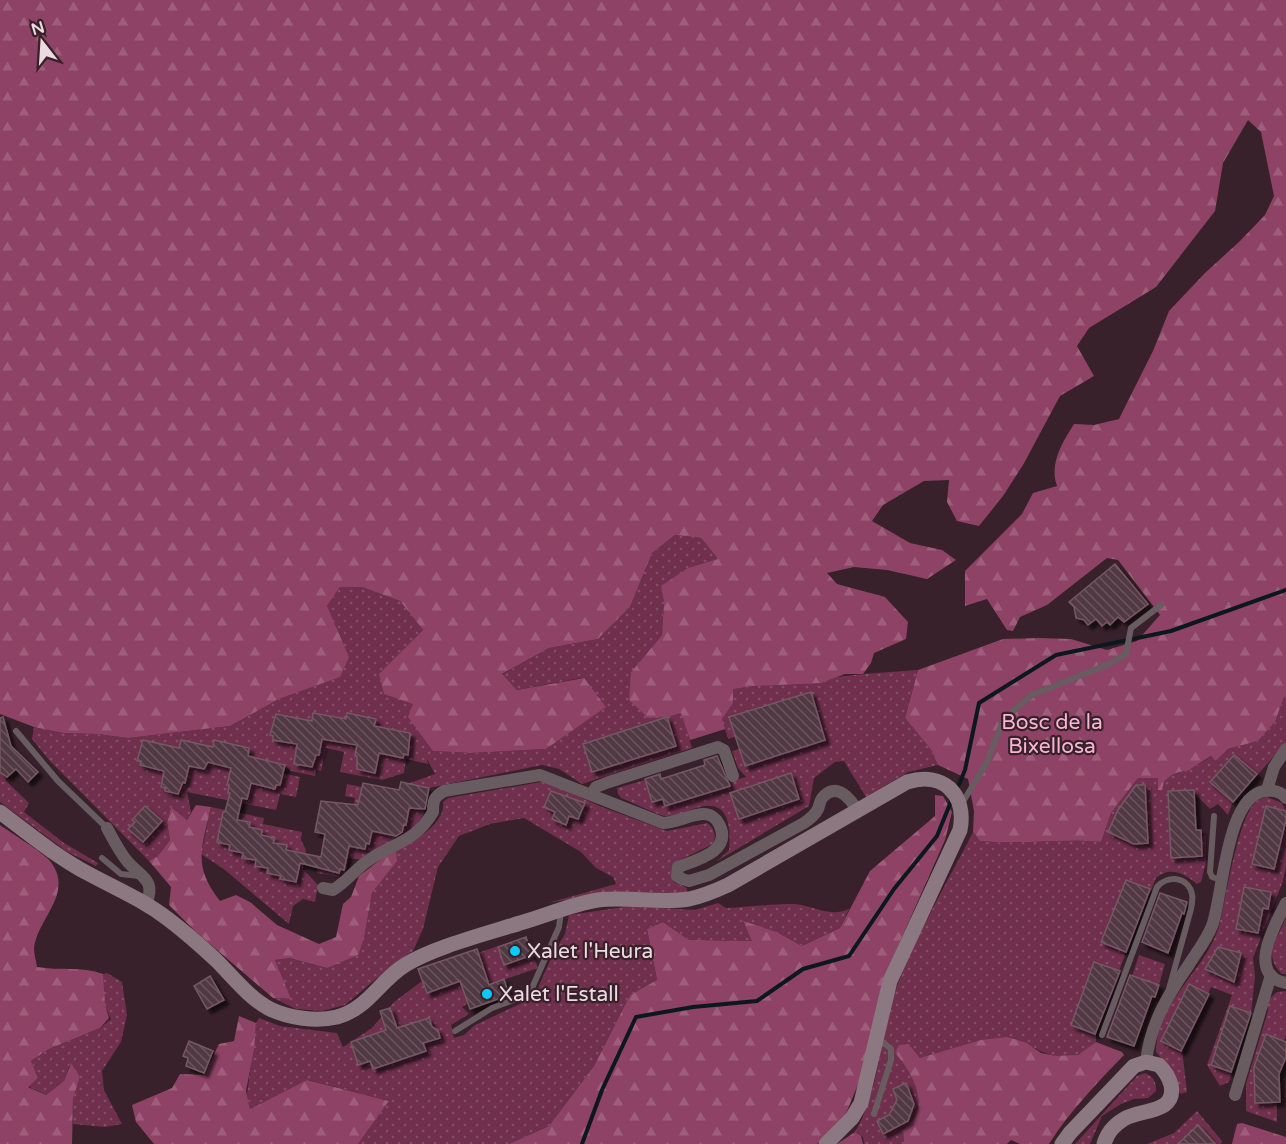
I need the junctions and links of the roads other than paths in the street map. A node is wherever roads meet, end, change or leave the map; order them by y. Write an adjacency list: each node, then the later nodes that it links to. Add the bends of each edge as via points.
1 (1161, 605): 8 (lane, via 1131,628 1126,654 1032,695 1003,720 987,762)
2 (16, 731): 12 (lane, via 58,781)
3 (1286, 749): 5 (street)
4 (733, 776): 6 (street, via 724,750 718,747 609,782 596,787)
5 (1267, 790): 7 (street); 15 (street, via 1251,797 1235,823)
6 (592, 794): 9 (street, via 663,823 704,814 714,818 720,828 721,843 716,850 678,867 677,876 689,880 709,875 804,823 817,811 825,794 844,793); 16 (street, via 540,775 444,791 433,801 430,818 412,837 368,861 333,890)
7 (1286, 798)
8 (961, 806): 9 (main road, via 943,782 920,778); 25 (main road, via 960,830 897,963 883,1004)
9 (858, 811): 19 (main road, via 708,894 674,900 598,900)
10 (0, 812): 18 (main road, via 52,851)
11 (1214, 816): 15 (lane, via 1210,872 1212,877)
12 (107, 828): 14 (street, via 127,861)
13 (102, 858): 14 (lane, via 122,874)
14 (142, 876): 18 (street, via 148,881 150,894)
15 (1222, 880): 22 (street, via 1205,940)
16 (323, 888)
17 (1286, 903): 20 (street, via 1266,944 1265,958)
18 (146, 904): 19 (main road, via 200,945 257,1000 271,1009 315,1019 337,1017 356,1009 405,965 427,954)
19 (561, 911): 23 (lane, via 559,927 532,988 524,996 492,1008)
20 (1271, 975): 21 (street); 27 (street)
21 (1286, 982)
22 (1168, 995): 24 (lane, via 1193,895 1183,881 1174,879 1157,887); 26 (street, via 1158,1012)
23 (455, 1031)
24 (1102, 1035)
25 (876, 1043): 28 (lane, via 891,1049 891,1060); 29 (main road, via 858,1110)
26 (1146, 1062): 30 (main road, via 1128,1071); 31 (main road, via 1164,1070 1171,1095 1158,1109 1125,1118 1114,1126)
27 (1235, 1095)
28 (874, 1114)
29 (826, 1144)
30 (1062, 1144)
31 (1104, 1144)

